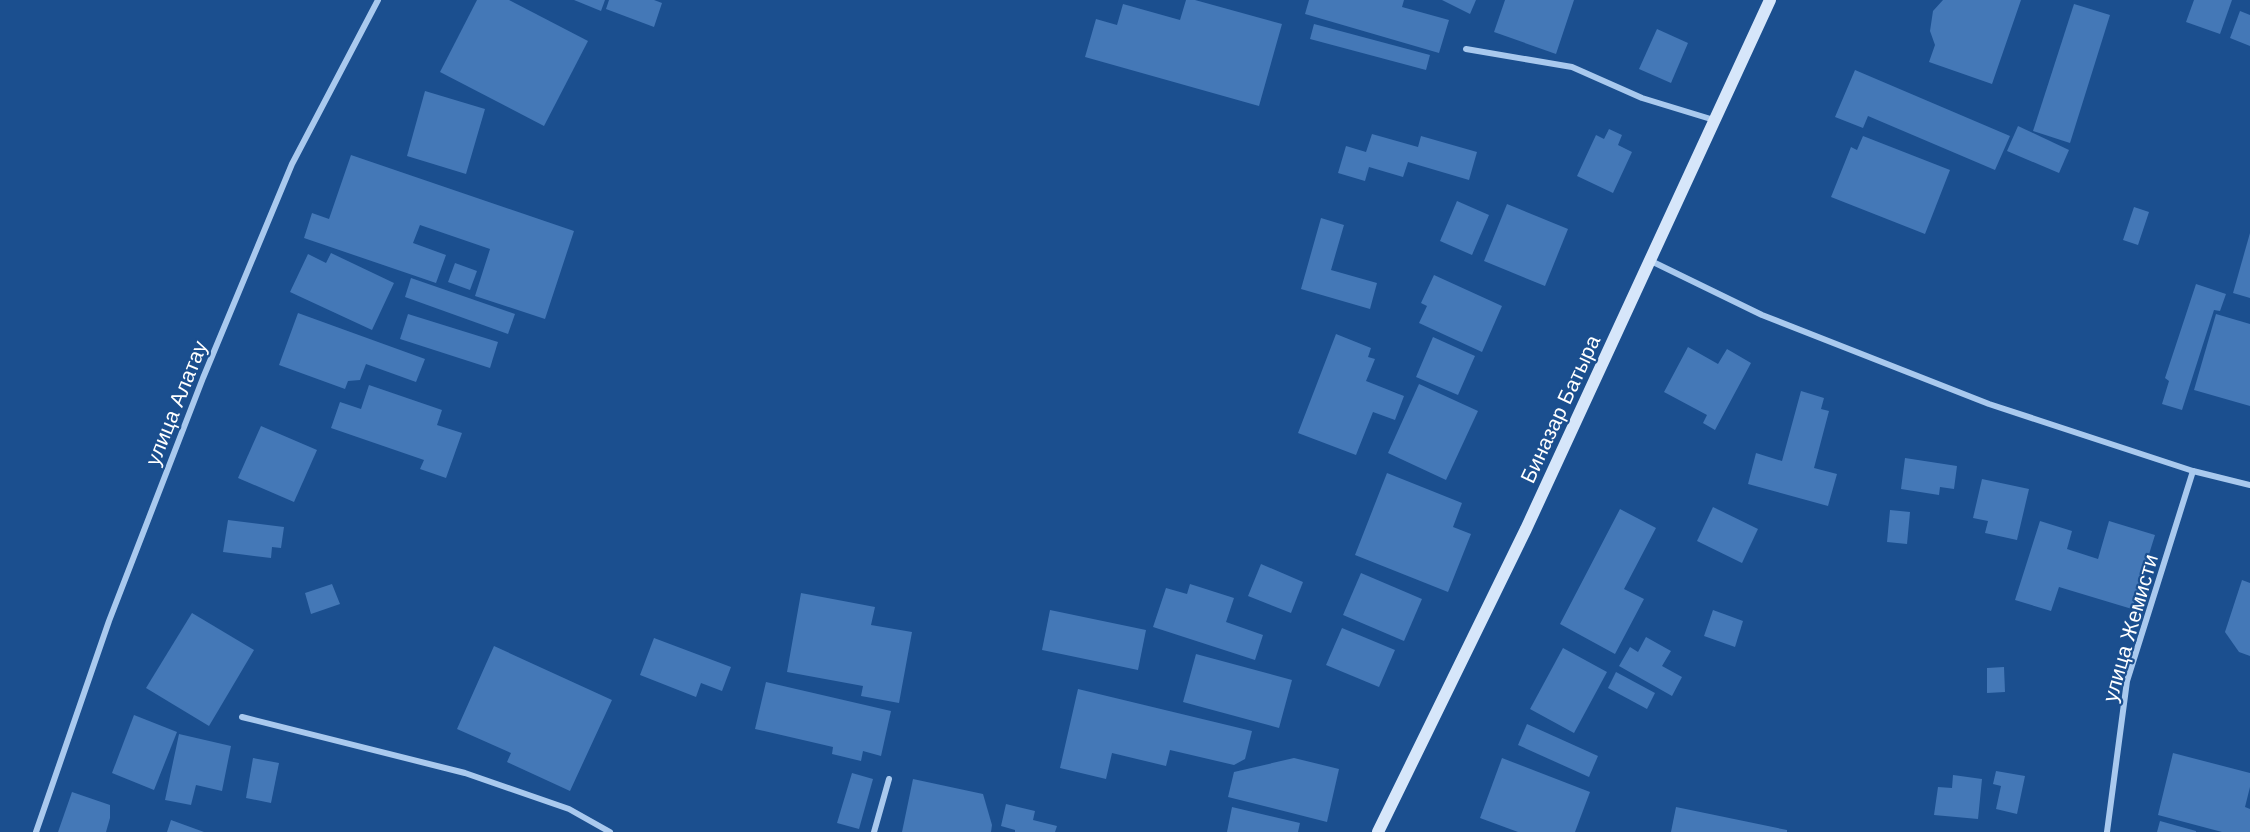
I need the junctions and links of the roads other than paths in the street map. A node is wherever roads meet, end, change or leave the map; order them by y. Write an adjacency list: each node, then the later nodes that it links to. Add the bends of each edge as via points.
1 (378, 0): 10 (street, улица Алатау, via 292,164 203,378 109,621)
2 (1770, 0): 4 (street, Биназар Батыра)
3 (1466, 50): 4 (street, via 1572,67 1642,98)
4 (1715, 121): 5 (street, Биназар Батыра)
5 (1651, 261): 6 (street, via 1762,315 1989,404); 13 (street, Биназар Батыра)
6 (2193, 471): 7 (street); 14 (street, улица Жемисти, via 2127,681)
7 (2250, 485)
8 (242, 717): 11 (street, via 465,773 569,809)
9 (889, 779): 12 (street)
10 (36, 832)
11 (610, 832)
12 (874, 832)
13 (1378, 832)
14 (2107, 832)

